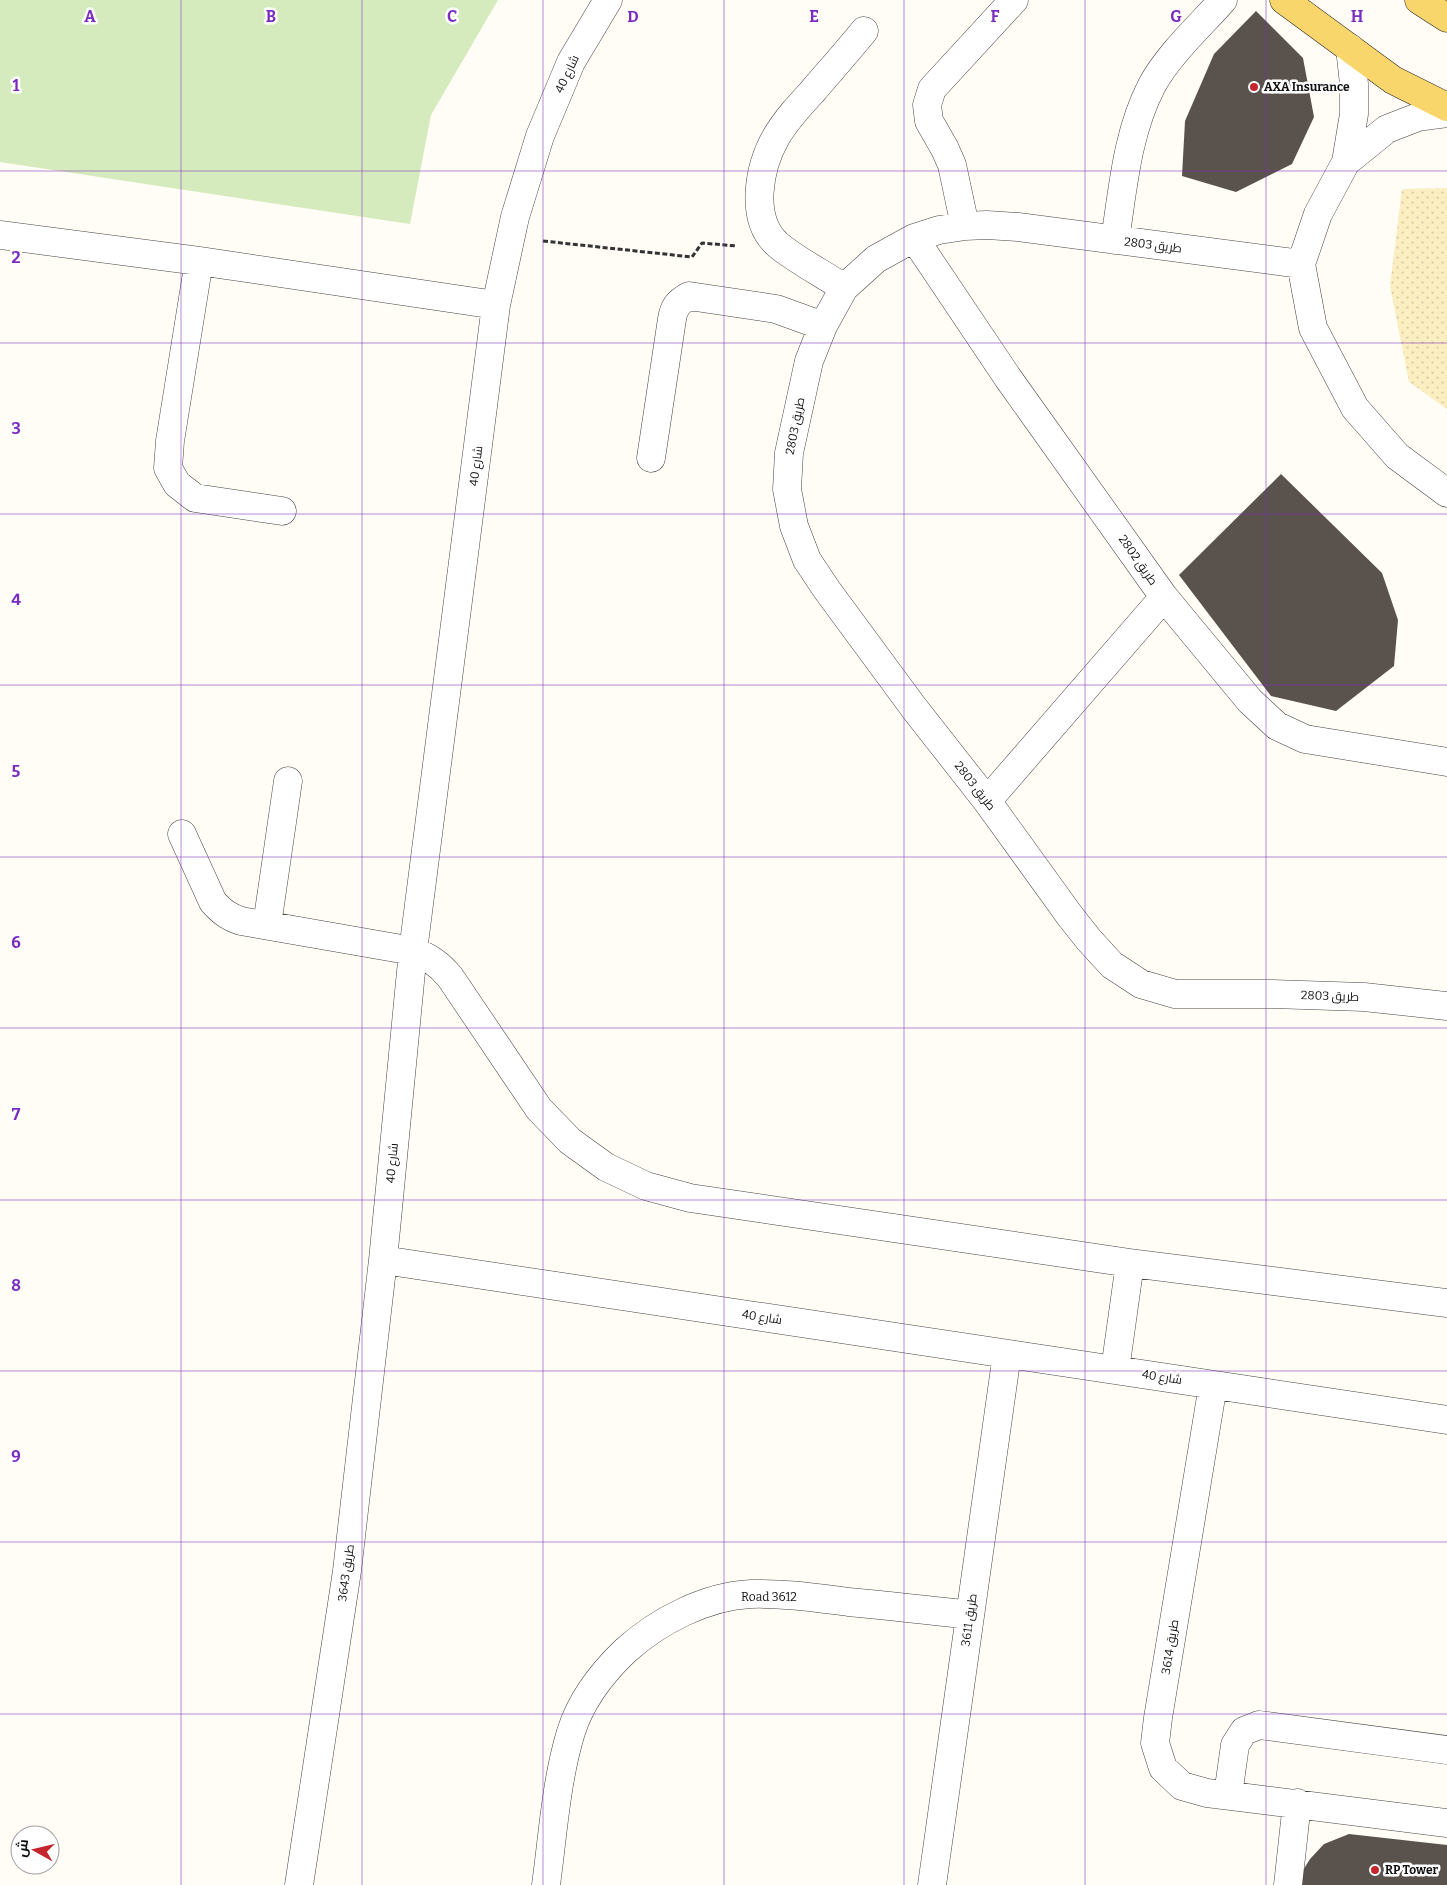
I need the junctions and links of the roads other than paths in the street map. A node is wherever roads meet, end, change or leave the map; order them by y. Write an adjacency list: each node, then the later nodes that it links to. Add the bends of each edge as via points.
1 (608, 0): 19 (street, شارع 40, via 571,62 543,128 515,217)
2 (1014, 0): 12 (street, via 932,89 927,104 929,121 952,165)
3 (1222, 0): 15 (street, via 1153,84 1135,122)
4 (1284, 0): 8 (main road)
5 (1419, 0): 6 (main road)
6 (1447, 18)
7 (864, 31): 18 (street, via 790,117 776,138 760,186 759,206 764,227 777,243)
8 (1350, 48): 9 (main road, via 1394,80); 11 (street, via 1354,114)
9 (1447, 107)
10 (1447, 113): 11 (street, via 1418,117 1387,129)
11 (1346, 162): 17 (street, via 1318,214)
12 (965, 226): 14 (street, طريق 2803); 15 (street, طريق 2803, via 1018,227)
13 (0, 235): 16 (street)
14 (914, 238): 18 (street, طريق 2803, via 876,259); 24 (street, طريق 2802, via 1008,378)
15 (1115, 240): 17 (street, طريق 2803)
16 (199, 261): 19 (street); 23 (street, via 168,468 176,484 195,498)
17 (1301, 264): 22 (street, via 1313,328 1355,408 1397,456)
18 (844, 288): 20 (street, طريق 2803)
19 (496, 305): 30 (street, شارع 40)
20 (823, 326): 21 (street, via 762,306 690,296 680,301 672,319); 27 (street, طريق 2803, via 809,361 789,453 787,489 794,526 807,560 827,590)
21 (652, 458)
22 (1447, 493)
23 (282, 512)
24 (1164, 597): 25 (street, طريق 2802, via 1250,701 1277,726 1305,739); 27 (street)
25 (1447, 762)
26 (288, 781): 29 (street)
27 (987, 801): 31 (street, طريق 2803, via 1089,940 1112,965 1142,984 1175,994 1364,997)
28 (182, 834): 29 (street, via 221,911 241,921)
29 (267, 925): 30 (street)
30 (413, 952): 32 (street, شارع 40); 33 (street, via 427,956 450,977 539,1109 570,1141 606,1167 646,1186 690,1198)
31 (1447, 1006)
32 (383, 1260): 35 (street, شارع 40); 44 (street, طريق 3643, via 347,1571)
33 (1130, 1263): 34 (street); 36 (street)
34 (1447, 1303)
35 (1006, 1354): 36 (street, شارع 40); 39 (street, طريق 3611)
36 (1115, 1370): 37 (street, شارع 40)
37 (1213, 1385): 38 (street, شارع 40); 41 (street, طريق 3614, via 1156,1743 1163,1768 1182,1786)
38 (1447, 1420)
39 (970, 1615): 45 (street, Road 3612, via 788,1595 749,1594 710,1601 674,1616 641,1636 612,1663 588,1694 572,1730 561,1768); 46 (street, طريق 3611)
40 (1447, 1750): 41 (street, via 1259,1725 1244,1731 1234,1745)
41 (1228, 1795): 42 (street, طريق 3614)
42 (1297, 1803): 43 (street, طريق 3614); 47 (street)
43 (1447, 1823)
44 (299, 1885)
45 (546, 1885)
46 (932, 1885)
47 (1288, 1885)

